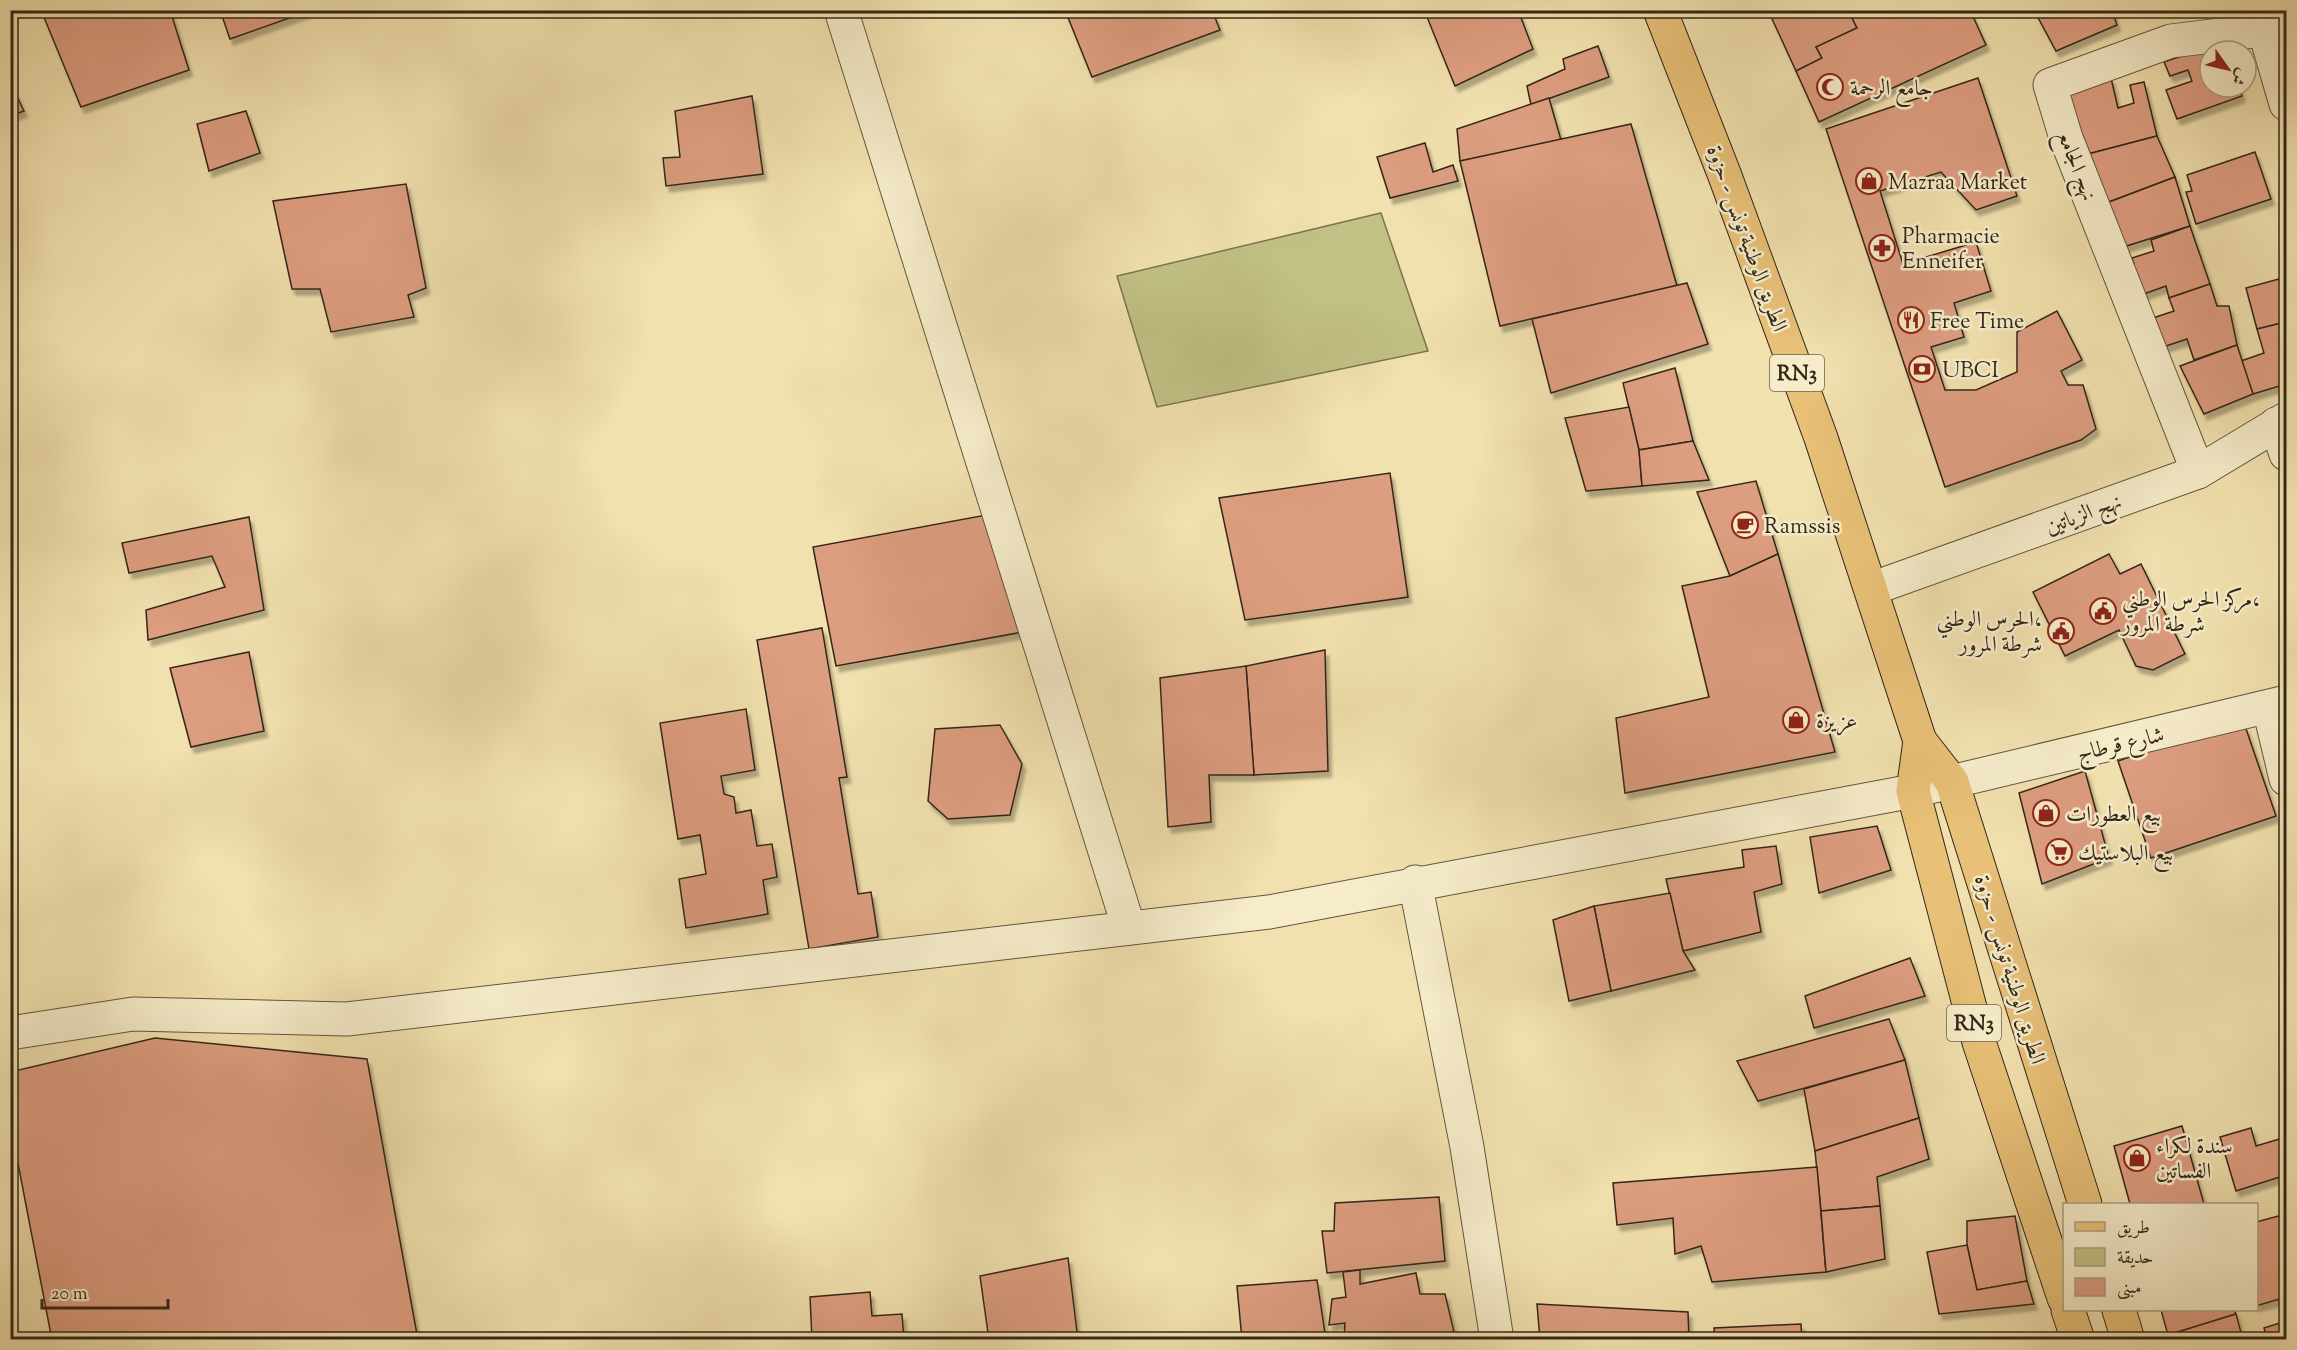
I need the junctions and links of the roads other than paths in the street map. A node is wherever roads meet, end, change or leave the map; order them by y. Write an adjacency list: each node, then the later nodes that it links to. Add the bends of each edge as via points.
1 (841, 10): 15 (street)
2 (1660, 10): 8 (main road, الطريق الوطنية تونس - حزوة / RN3, via 1813,417)
3 (2276, 30): 4 (street); 7 (street, نهج الجامع, via 2171,41 2050,85 2066,138)
4 (2286, 104)
5 (2281, 421): 6 (street); 7 (street, نهج الزياتين)
6 (2286, 454)
7 (2198, 472): 8 (street, نهج الزياتين)
8 (1871, 590): 10 (main road, الطريق الوطنية تونس - حزوة / RN3)
9 (2278, 705): 11 (street); 12 (street, شارع قرطاج)
10 (1920, 741): 12 (main road, الطريق الوطنية تونس - حزوة / RN3); 13 (main road, الطريق الوطنية تونس - حزوة / RN3)
11 (2286, 780)
12 (1952, 782): 13 (street, شارع قرطاج); 17 (main road, الطريق الوطنية تونس - حزوة / RN3)
13 (1913, 791): 14 (street, شارع قرطاج); 18 (main road, الطريق الوطنية تونس - حزوة / RN3, via 1979,1042)
14 (1415, 882): 15 (street, شارع قرطاج, via 1269,912); 21 (street, via 1467,1147)
15 (1129, 928): 16 (street, شارع قرطاج, via 347,1019 133,1014)
16 (10, 1033)
17 (2085, 1203)
18 (2063, 1295)
19 (2068, 1311): 22 (main road)
20 (2119, 1311): 23 (main road)
21 (1497, 1340)
22 (2078, 1340)
23 (2128, 1340)

